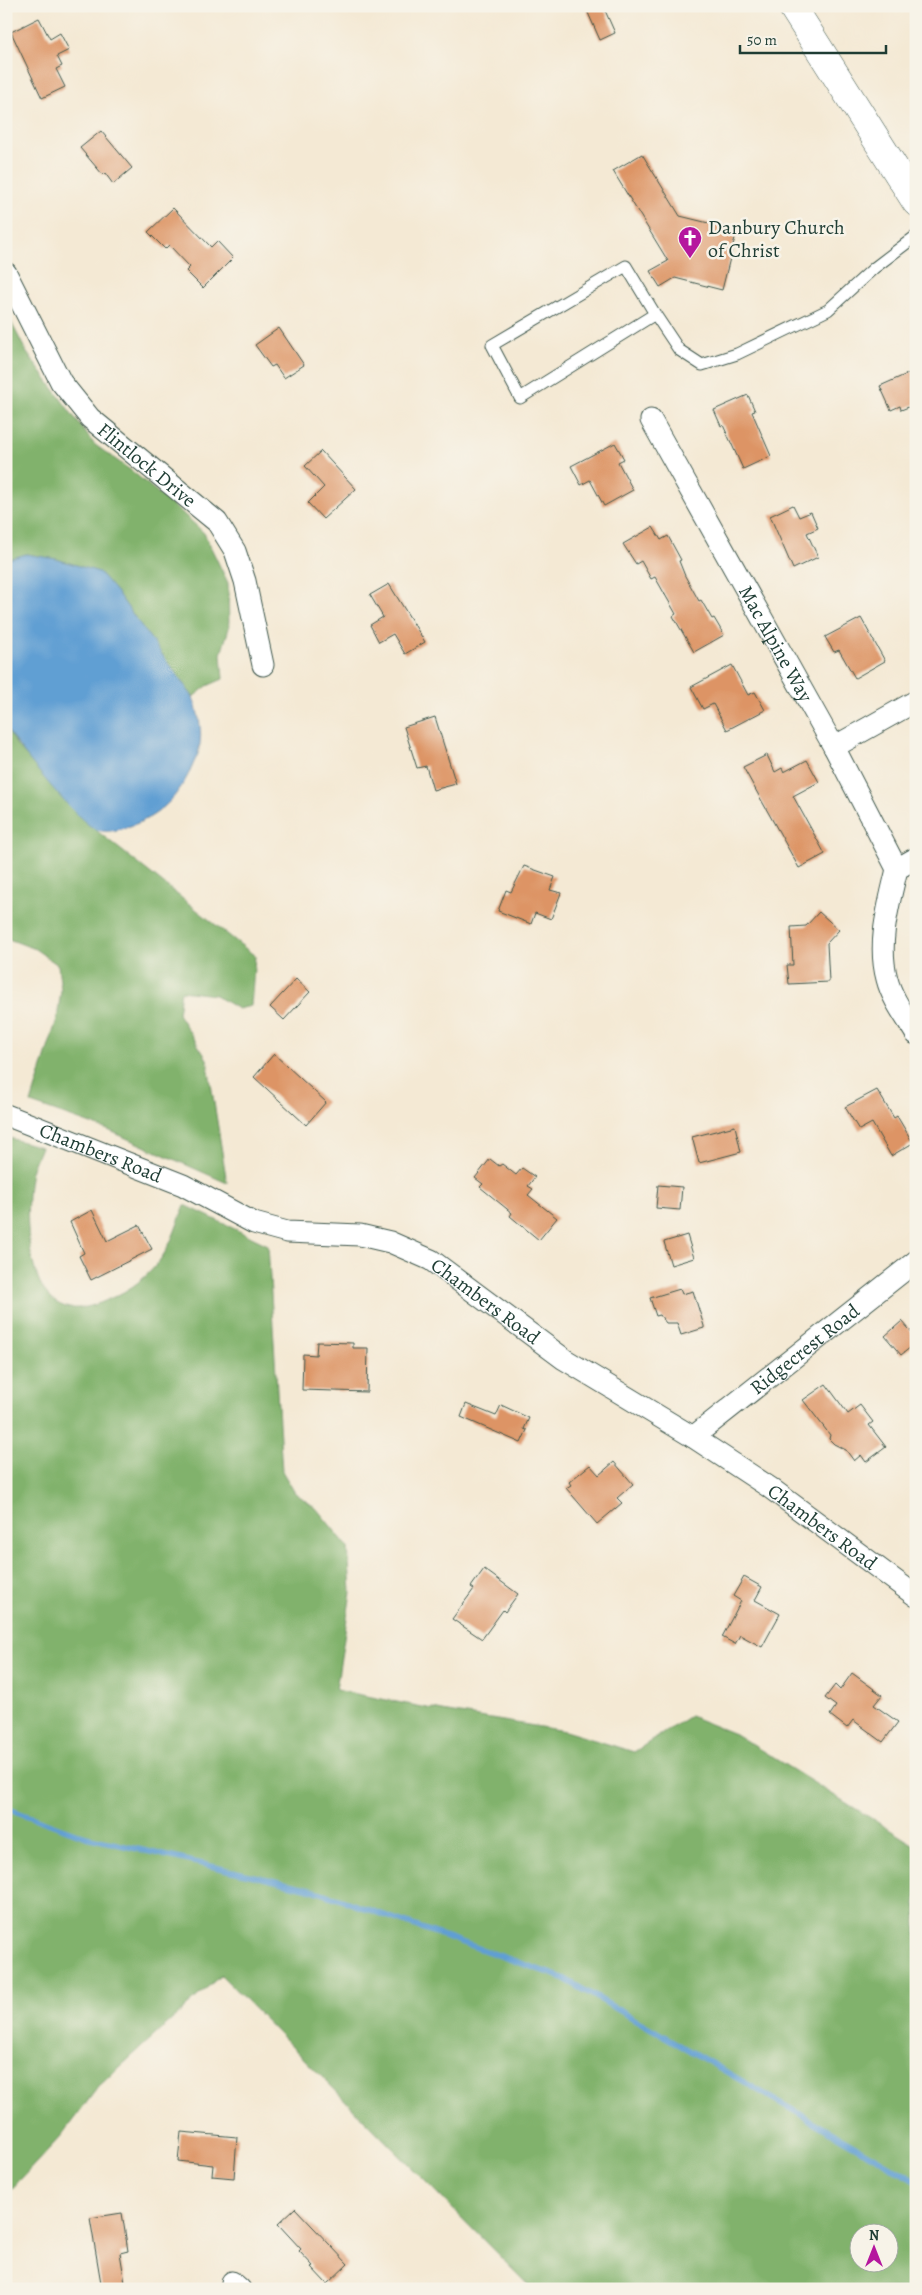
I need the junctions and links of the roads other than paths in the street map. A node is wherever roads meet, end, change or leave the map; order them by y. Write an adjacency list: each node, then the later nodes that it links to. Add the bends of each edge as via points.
1 (792, 6): 2 (main road)
2 (916, 202)
3 (916, 236): 5 (lane, via 874,268 828,310 738,354 702,365 679,350)
4 (6, 273): 7 (street, Flintlock Drive, via 61,382 90,418 217,522 234,551 245,581)
5 (655, 314): 5 (lane, via 626,266 492,345 520,398)
6 (651, 420): 9 (street, Mac Alpine Way)
7 (263, 665)
8 (916, 701): 9 (street)
9 (834, 747): 11 (street, Mac Alpine Way)
10 (916, 858): 11 (street)
11 (897, 869): 12 (street, via 887,915 884,964 893,995)
12 (916, 1034)
13 (6, 1115): 15 (street, Chambers Road, via 182,1184 254,1223 287,1232 360,1235 390,1242 431,1260 564,1359)
14 (916, 1261): 15 (street, Ridgecrest Road)
15 (693, 1437): 16 (street, Chambers Road, via 769,1487)
16 (916, 1596)

